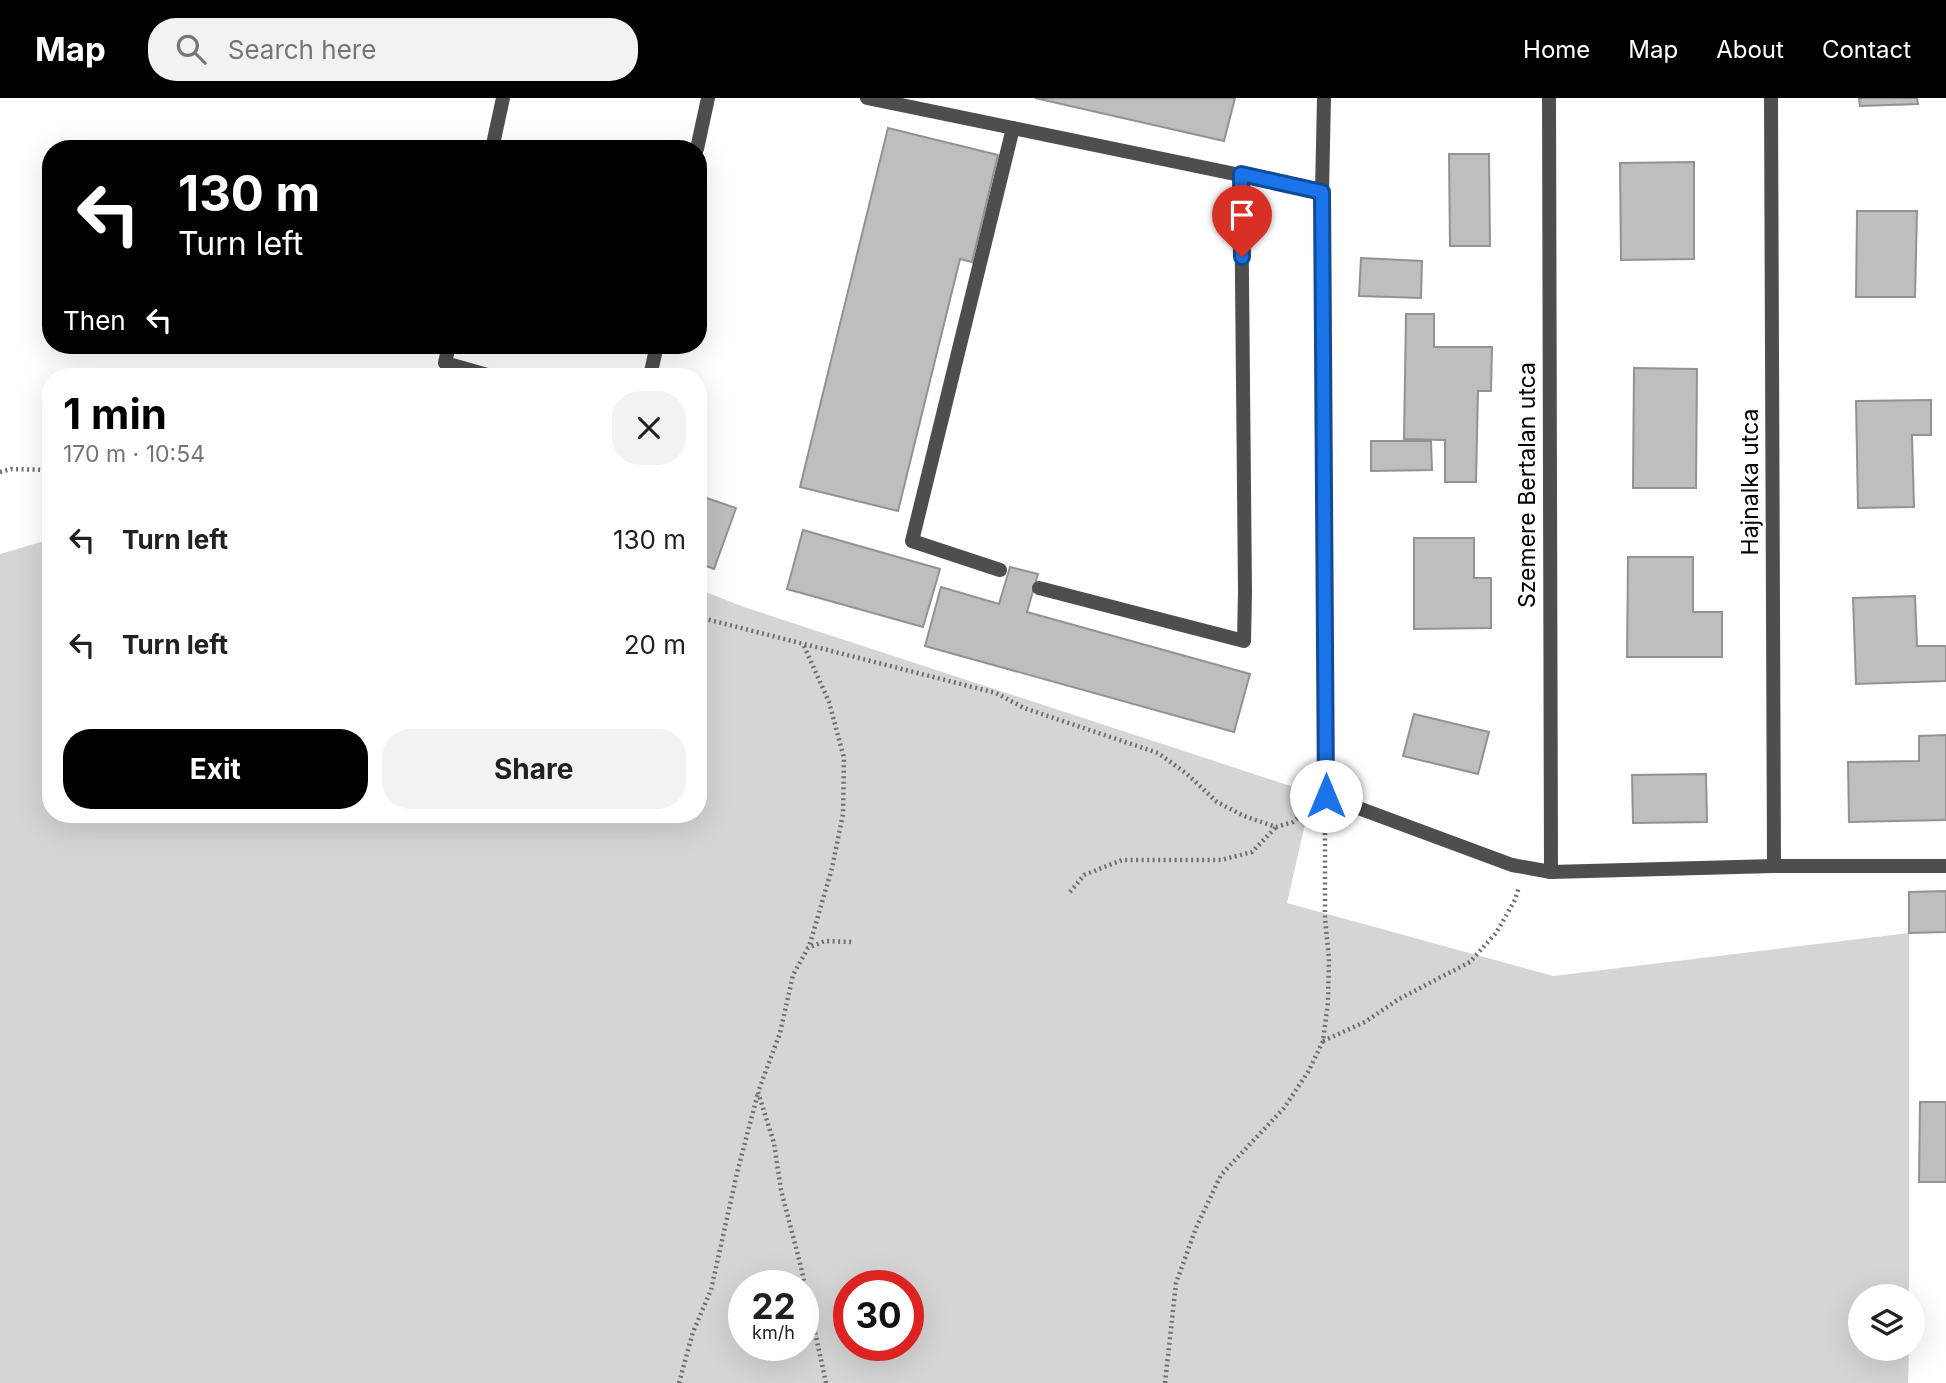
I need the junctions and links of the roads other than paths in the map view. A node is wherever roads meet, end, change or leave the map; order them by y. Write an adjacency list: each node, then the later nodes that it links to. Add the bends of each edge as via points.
1 (503, 98): 8 (street)
2 (708, 98): 9 (street)
3 (867, 98): 7 (street)
4 (1324, 98): 11 (street)
5 (1549, 98): 18 (street, Szemere Bertalan utca)
6 (1771, 98): 16 (street, Hajnalka utca)
7 (1013, 128): 10 (street); 14 (street, via 912,541)
8 (494, 140)
9 (699, 140)
10 (1241, 174): 11 (street); 15 (street, via 1244,641)
11 (1322, 192): 18 (street, via 1326,796 1512,865)
12 (447, 354): 13 (street, via 445,363)
13 (463, 368)
14 (1000, 570)
15 (1039, 588)
16 (1774, 866): 17 (street); 18 (street)
17 (1946, 866)
18 (1551, 872)

